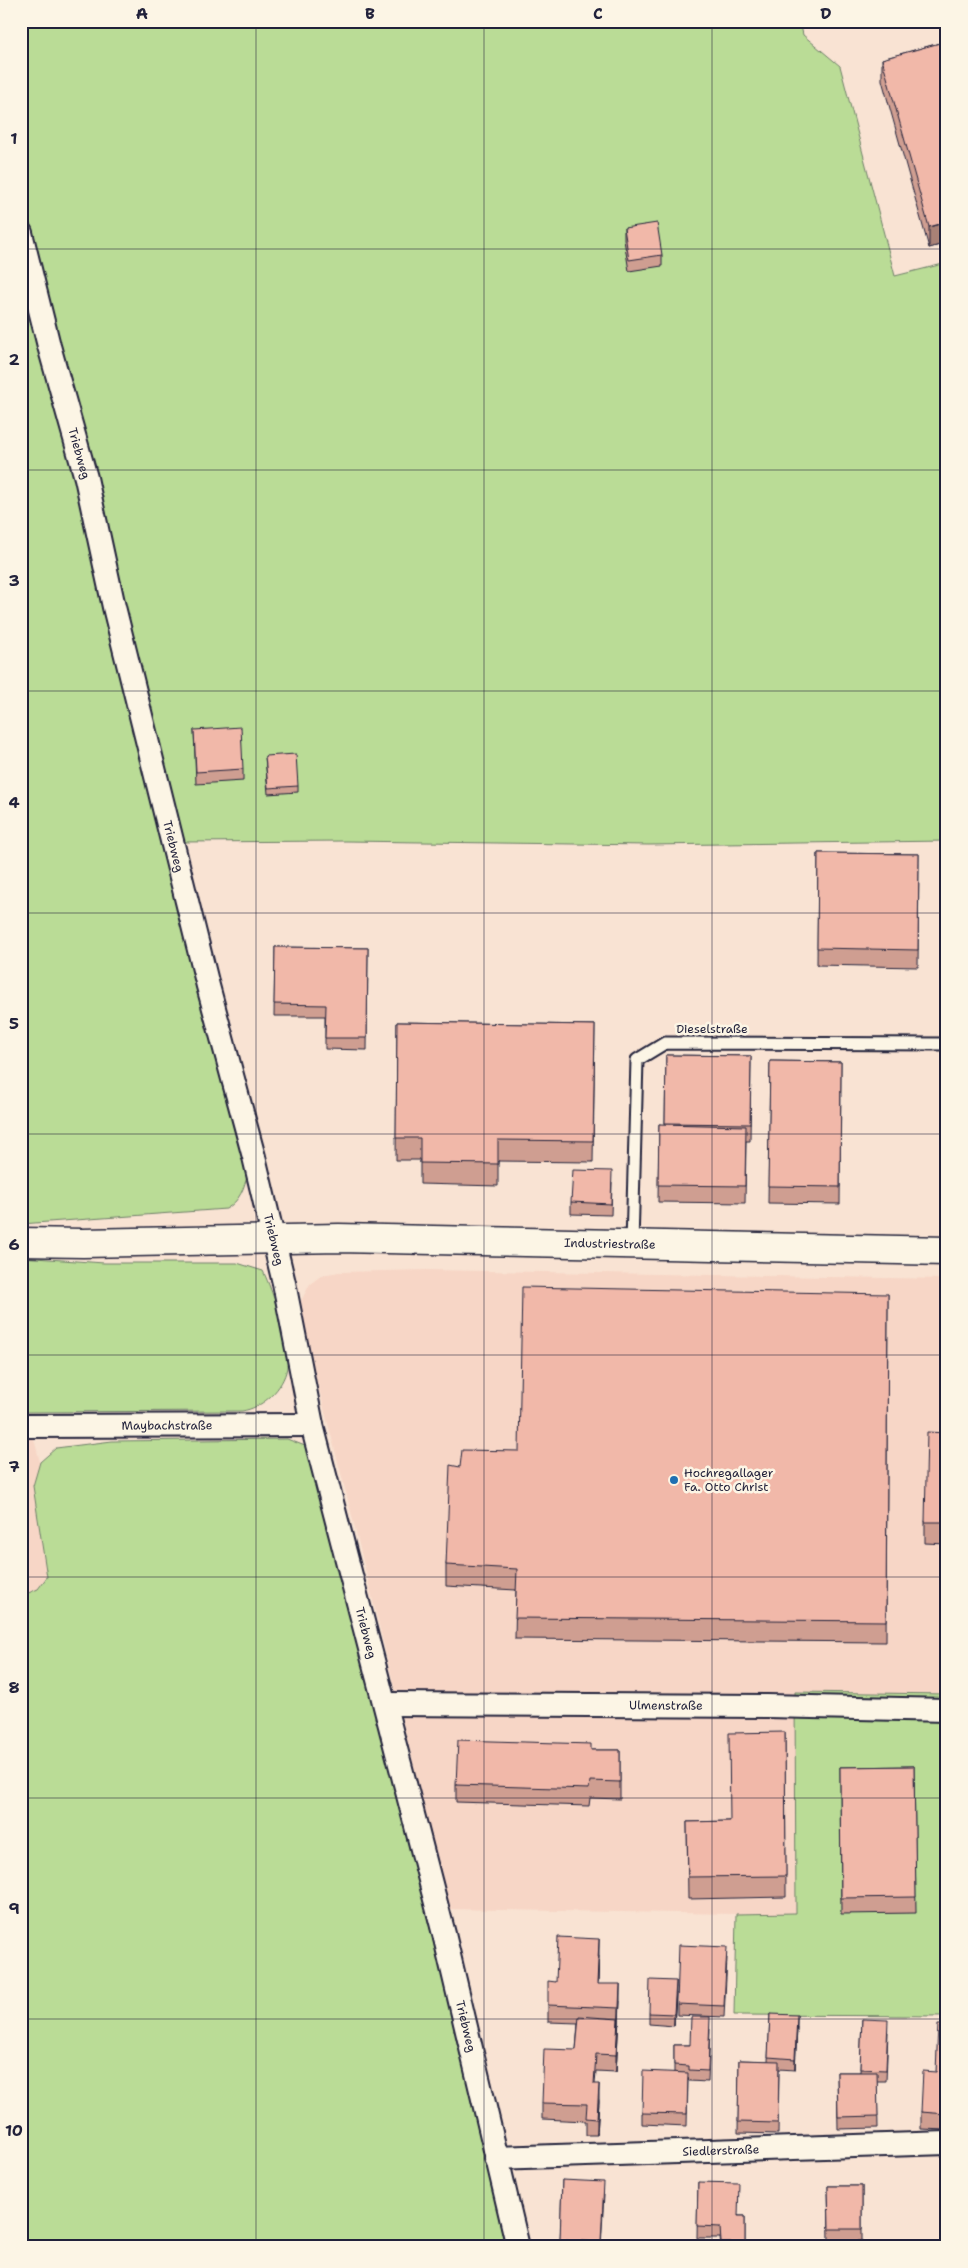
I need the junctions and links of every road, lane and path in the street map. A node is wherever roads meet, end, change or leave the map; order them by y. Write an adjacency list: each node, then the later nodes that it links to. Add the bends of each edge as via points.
1 (21, 233): 3 (street, Triebweg, via 86,478 114,607)
2 (947, 1044): 5 (lane, Dieselstraße, via 665,1043 637,1060)
3 (273, 1238): 4 (street, Industriestraße); 5 (street, Industriestraße); 7 (street, Triebweg)
4 (21, 1242)
5 (632, 1244): 6 (street, Industriestraße)
6 (947, 1251)
7 (312, 1425): 8 (street, Maybachstraße); 9 (street, Triebweg)
8 (21, 1426)
9 (385, 1704): 10 (street, Ulmenstraße); 12 (street, Triebweg, via 444,1934)
10 (947, 1710)
11 (947, 2144): 12 (street, Siedlerstraße)
12 (496, 2158): 13 (street, Triebweg)
13 (518, 2247)

